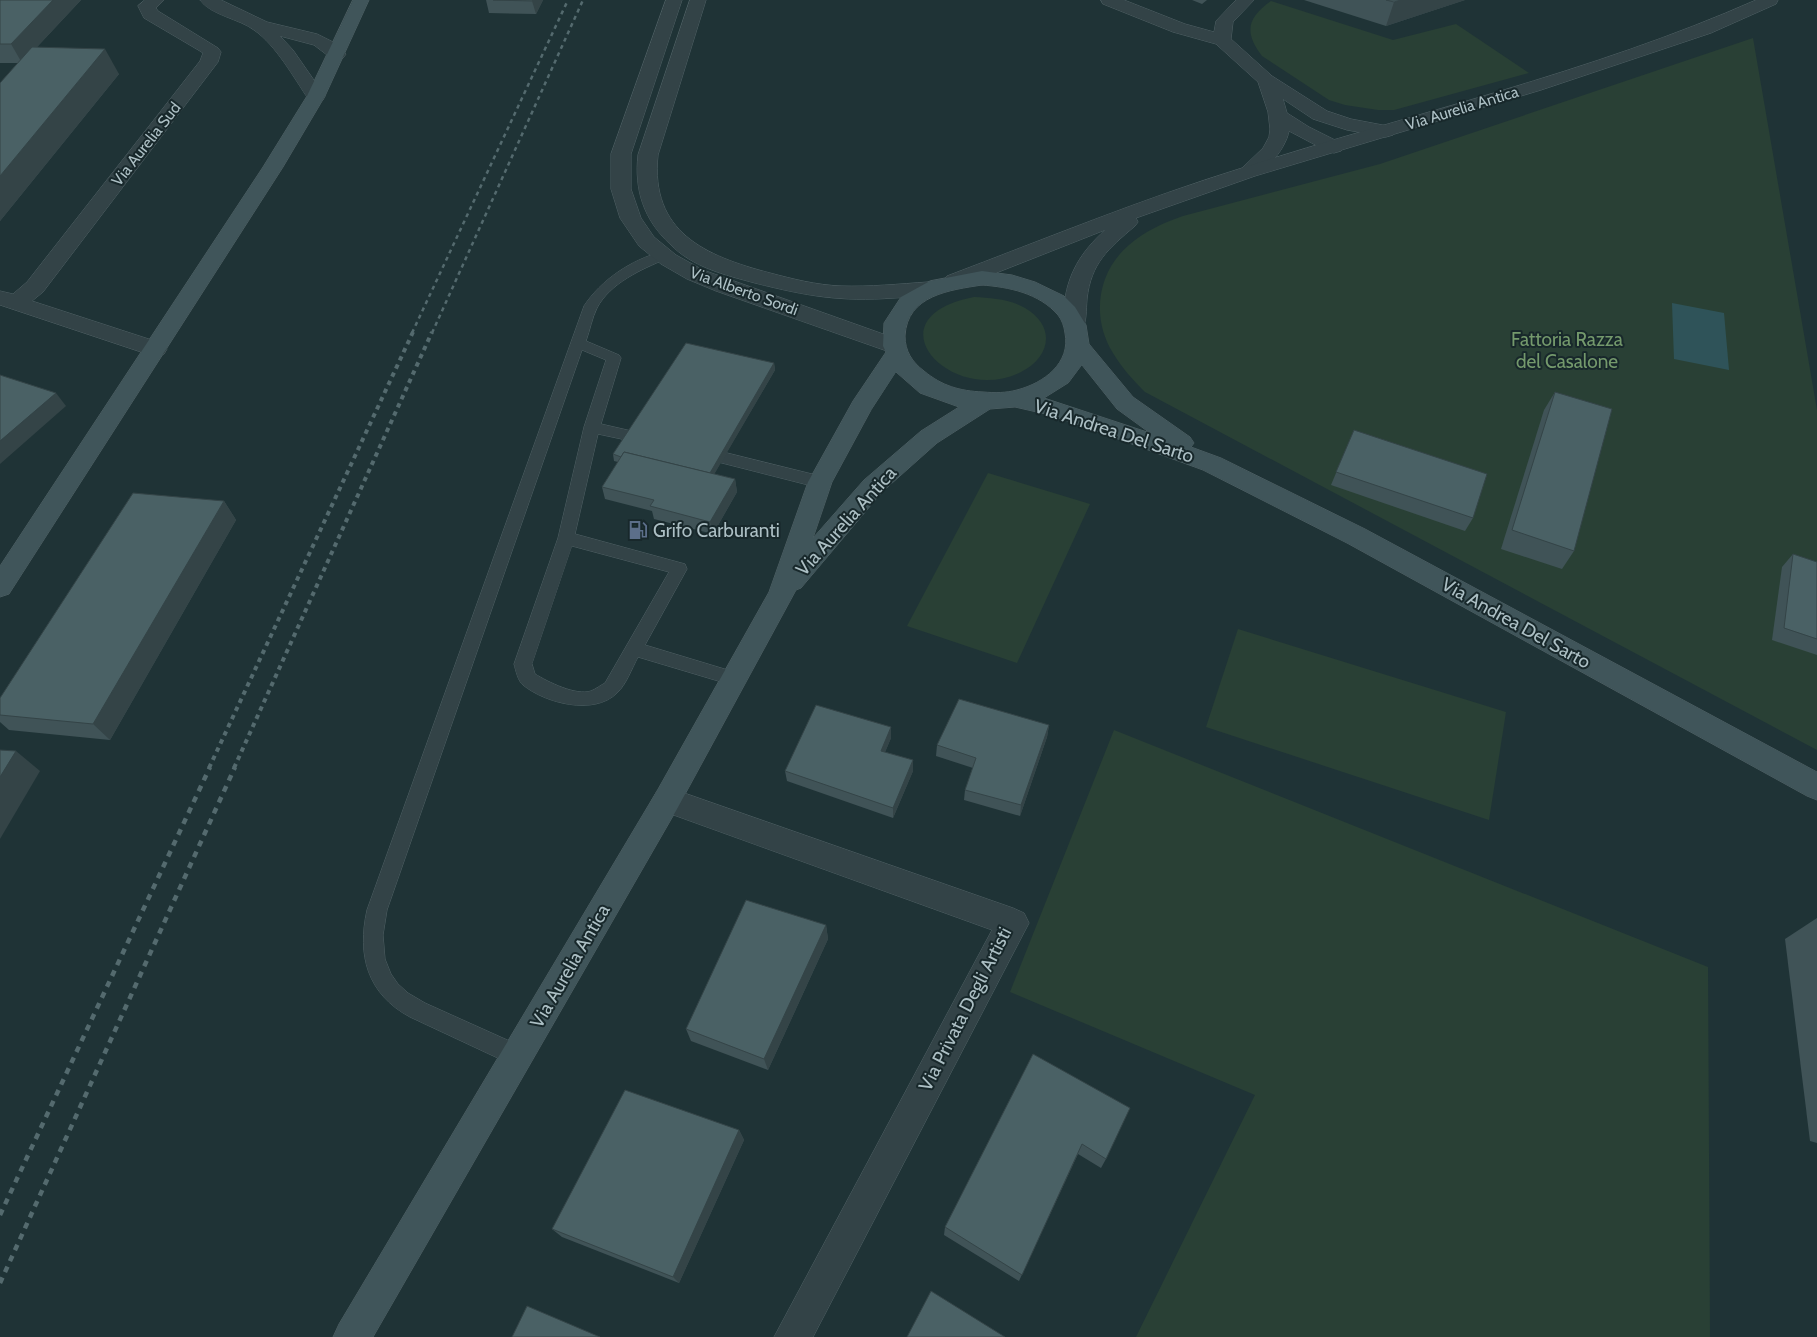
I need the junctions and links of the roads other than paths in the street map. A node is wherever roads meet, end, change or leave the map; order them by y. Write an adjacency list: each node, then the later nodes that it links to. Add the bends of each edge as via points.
1 (156, 0): 26 (street, Via Aurelia Sud, via 147,6 150,14 206,47 212,52 209,62 35,287)
2 (208, 0): 10 (street)
3 (361, 0): 9 (main road)
4 (674, 0): 23 (street, Via Alberto Sordi, via 621,154 619,172 626,208 639,231)
5 (698, 0): 25 (street, Via Alberto Sordi, via 645,170 650,202 658,218 704,259 750,275 840,293)
6 (1109, 0): 12 (street, via 1179,28)
7 (1246, 0): 12 (street, via 1225,21)
8 (1770, 0): 19 (street, Via Aurelia Antica, via 1705,29 1535,86)
9 (350, 22): 11 (street); 14 (main road)
10 (260, 26): 11 (street); 13 (street)
11 (307, 35): 14 (street, via 330,46)
12 (1222, 40): 15 (street)
13 (287, 54): 14 (street, via 314,58); 16 (street)
14 (337, 54): 16 (main road)
15 (1266, 80): 17 (street); 18 (street)
16 (316, 96): 29 (main road)
17 (1278, 115): 20 (street); 21 (street, via 1280,134 1275,145)
18 (1320, 115): 19 (street); 20 (street, via 1332,131)
19 (1386, 131): 20 (street, Via Aurelia Antica)
20 (1334, 147): 21 (street, Via Aurelia Antica)
21 (1248, 172): 22 (street, Via Aurelia Antica)
22 (1149, 206): 24 (street, Via Aurelia Antica); 27 (street, Via Aurelia Antica, via 1102,242 1079,276 1075,294)
23 (661, 256): 28 (lane, via 623,273 603,289 591,306); 30 (street, Via Alberto Sordi, via 710,282 823,319)
24 (955, 281): 25 (main road, Via Aurelia Antica); 27 (main road, Via Aurelia Antica, via 995,279 1034,288 1066,312)
25 (928, 289): 30 (main road, Via Aurelia Antica, via 899,314 893,326)
26 (8, 300): 29 (street, Via Aurelia Sud)
27 (1076, 335): 31 (main road, Via Aurelia Antica, via 1071,365 1064,374 1043,389); 36 (main road, Via Andrea Del Sarto, via 1125,403)
28 (578, 343): 33 (lane, via 614,358); 47 (lane, via 373,928 372,947 376,964 386,985 403,1002)
29 (156, 349): 38 (main road)
30 (894, 350): 32 (main road, Via Aurelia Antica, via 908,373 929,387 955,397); 37 (main road, Via Aurelia Antica)
31 (1016, 399): 32 (main road, Via Aurelia Antica); 36 (main road, Via Andrea Del Sarto, via 1099,423)
32 (985, 401): 42 (main road, Via Aurelia Antica, via 929,437 873,486)
33 (592, 427): 34 (lane); 39 (lane)
34 (631, 436)
35 (724, 458): 37 (lane)
36 (1212, 464): 45 (main road, Via Andrea Del Sarto, via 1356,536)
37 (820, 482): 42 (main road, Via Aurelia Antica)
38 (33, 536): 40 (main road); 41 (main road)
39 (566, 538): 43 (lane, via 679,569); 43 (lane, via 523,664 528,679 546,690 586,699 596,697 610,688)
40 (0, 573)
41 (0, 587)
42 (782, 592): 44 (main road, Via Aurelia Antica)
43 (633, 648): 44 (lane)
44 (735, 679): 46 (main road, Via Aurelia Antica)
45 (1817, 787)
46 (667, 800): 47 (main road, Via Aurelia Antica); 49 (street, Via Privata Degli Artisti, via 1013,924)
47 (517, 1056): 48 (main road, Via Aurelia Antica)
48 (352, 1337)
49 (793, 1337)

